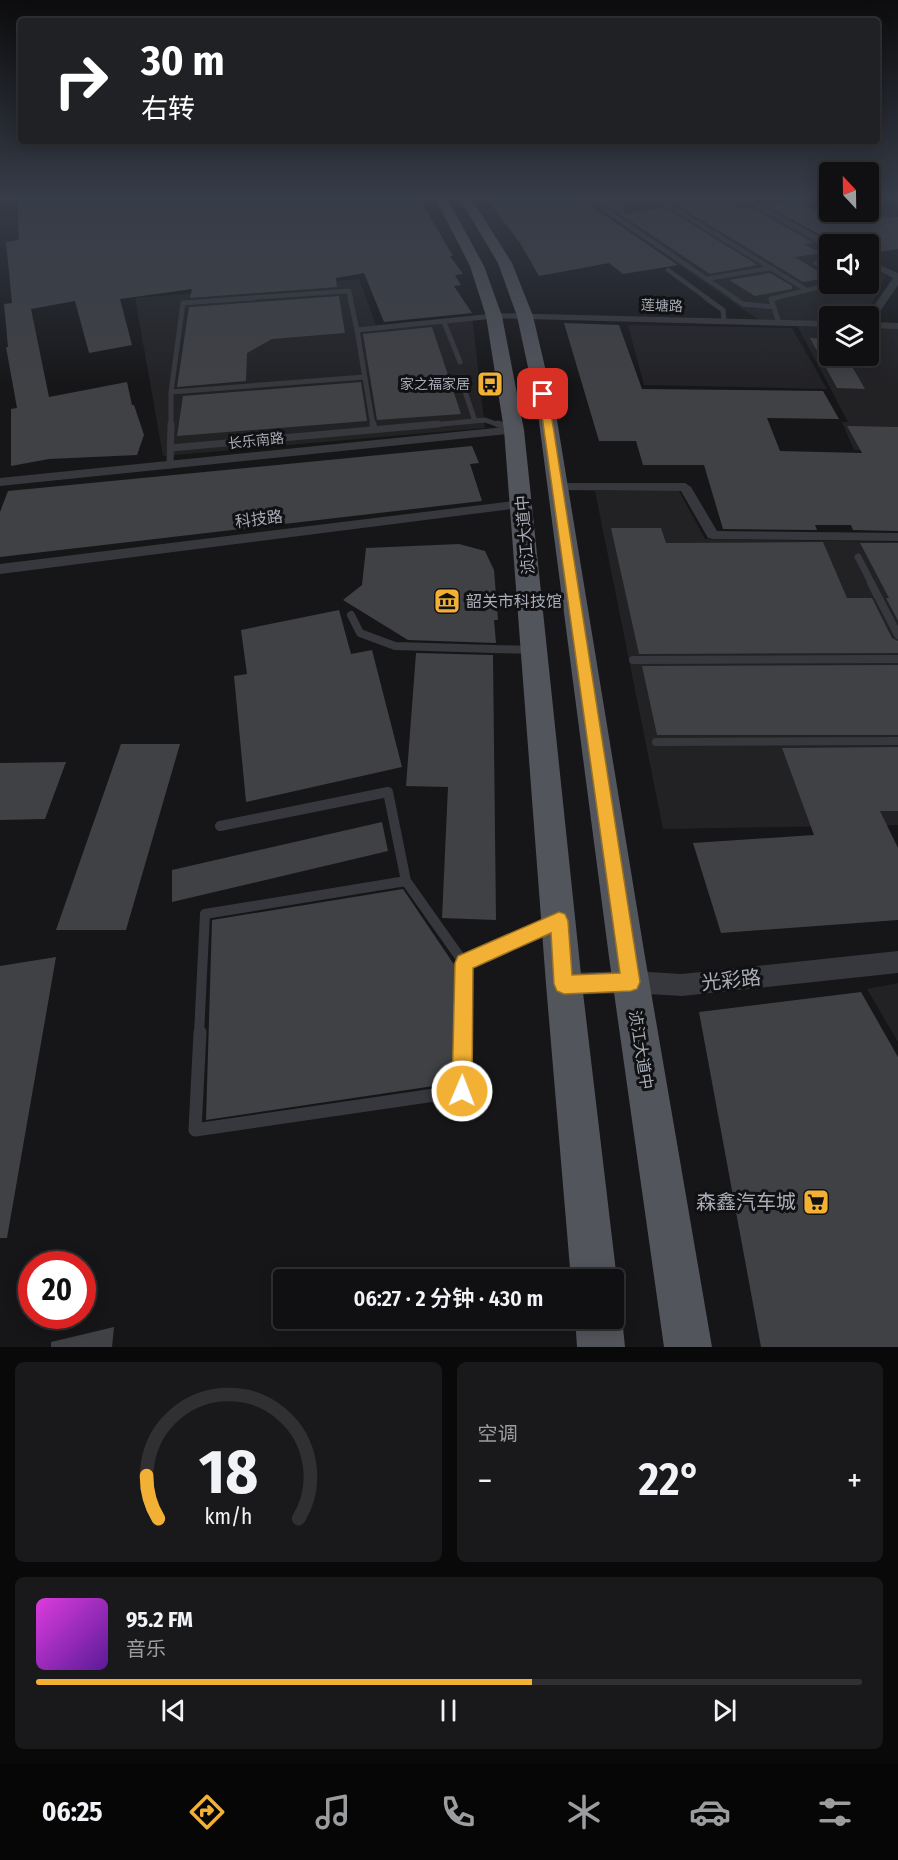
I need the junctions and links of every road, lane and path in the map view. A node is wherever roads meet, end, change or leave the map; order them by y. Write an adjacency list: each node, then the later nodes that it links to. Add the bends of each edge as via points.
1 (474, 261): 16 (main road, 浈江大道中)
2 (504, 261): 17 (main road, 浈江大道中)
3 (680, 261): 11 (lane)
4 (758, 261): 8 (lane)
5 (815, 262): 6 (lane)
6 (819, 264)
7 (879, 267): 10 (street)
8 (770, 268): 11 (lane); 13 (lane)
9 (668, 270): 18 (lane, via 723,310)
10 (896, 275): 14 (street)
11 (706, 279): 15 (lane, via 743,304)
12 (819, 287): 13 (lane)
13 (805, 290): 15 (lane, via 771,298)
14 (878, 306)
15 (774, 308): 20 (lane)
16 (494, 316): 17 (street, 莲塘路); 19 (lane); 31 (main road, 浈江大道中)
17 (525, 316): 18 (street, 莲塘路); 35 (main road, 浈江大道中, via 548,414)
18 (724, 321): 20 (street, 莲塘路)
19 (444, 322): 24 (lane); 25 (lane)
20 (779, 323): 21 (street, 莲塘路)
21 (819, 324)
22 (879, 325): 23 (street)
23 (898, 326)
24 (357, 330): 26 (lane); 28 (lane, via 349,291 183,303)
25 (460, 363)
26 (365, 377): 28 (lane); 30 (lane)
27 (460, 377): 29 (lane)
28 (171, 392): 32 (lane)
29 (475, 421): 30 (lane); 31 (lane, via 494,422)
30 (374, 429): 32 (lane)
31 (514, 430): 33 (street, 长乐南路); 36 (main road, 浈江大道中)
32 (171, 448): 33 (lane)
33 (170, 465): 34 (street, 长乐南路)
34 (0, 482)
35 (558, 487): 37 (street, via 685,488 712,535); 52 (main road, 浈江大道中)
36 (522, 504): 39 (street, 科技路); 42 (main road, 浈江大道中)
37 (898, 537)
38 (858, 557): 41 (lane)
39 (0, 569)
40 (351, 615): 42 (lane, via 360,633 395,646)
41 (898, 635)
42 (535, 650): 49 (main road, 浈江大道中)
43 (898, 659): 44 (lane)
44 (633, 660)
45 (898, 741): 46 (lane)
46 (656, 742)
47 (220, 826): 48 (lane, via 388,792)
48 (406, 881): 51 (lane); 51 (lane, via 205,914 195,1130 462,1091)
49 (559, 921): 51 (lane); 53 (main road, 浈江大道中)
50 (898, 962): 52 (street, 光彩路, via 682,985)
51 (464, 963)
52 (631, 982): 53 (street, 光彩路); 57 (main road, 浈江大道中)
53 (564, 984): 54 (main road, 浈江大道中)
54 (593, 1269)
55 (599, 1329): 56 (main road)
56 (601, 1347)
57 (688, 1347)

